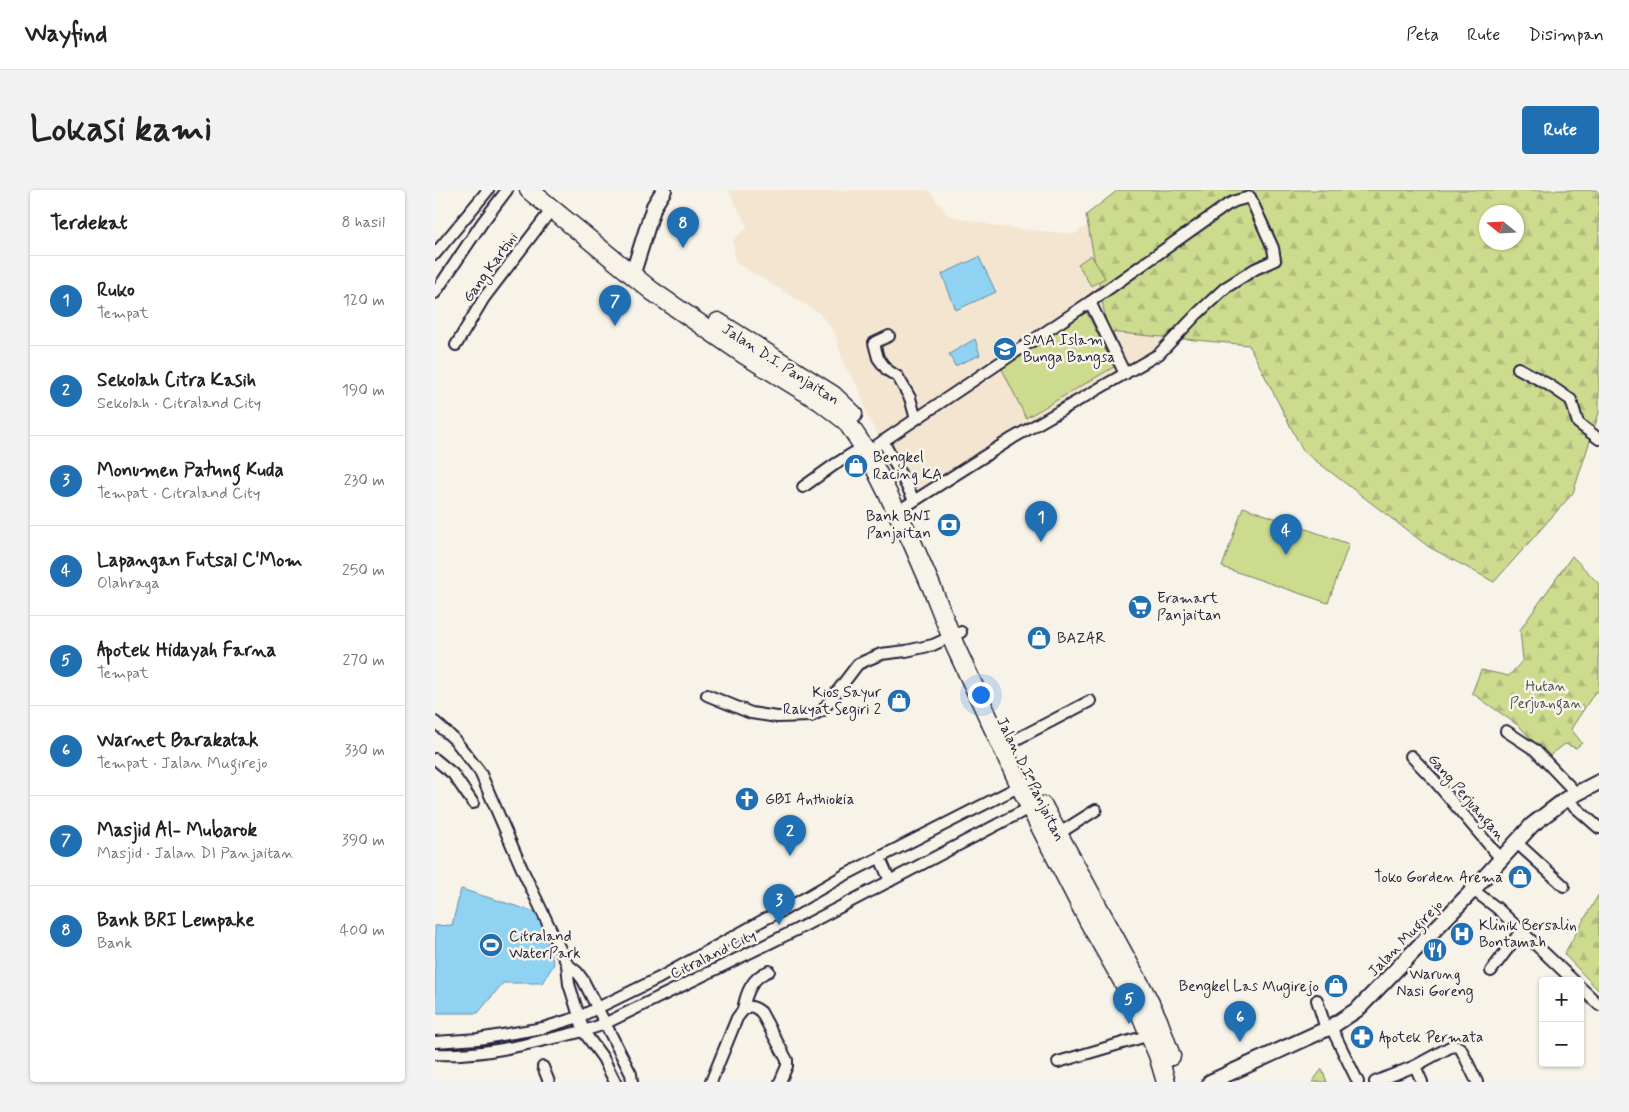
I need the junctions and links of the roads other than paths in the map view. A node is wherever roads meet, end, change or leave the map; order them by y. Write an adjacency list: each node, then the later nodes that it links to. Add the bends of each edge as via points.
1 (488, 190): 7 (street)
2 (507, 190): 9 (street)
3 (529, 190): 6 (highway)
4 (548, 190): 8 (highway)
5 (664, 190): 8 (street, via 654,206)
6 (552, 209): 8 (highway); 12 (street, Gang Kartini, via 484,298)
7 (435, 254)
8 (633, 270): 17 (highway, via 745,355 820,401)
9 (435, 293)
10 (1090, 302): 14 (street); 14 (street, via 1227,205 1250,197 1273,248 1275,260 1225,288 1159,354); 15 (street)
11 (889, 336): 15 (street, via 874,343 878,358 887,370 898,377 910,398)
12 (456, 345)
13 (1518, 368): 16 (street, via 1571,400 1578,423)
14 (1125, 374): 19 (street, via 1013,438)
15 (916, 419): 17 (street)
16 (1599, 438)
17 (872, 446): 18 (street, via 834,465); 19 (highway, Jalan D.I. Panjaitan, via 892,470); 20 (highway, via 912,542)
18 (803, 487)
19 (910, 503): 20 (highway, Jalan D.I. Panjaitan)
20 (956, 634): 21 (street, via 933,645 881,654 858,664 823,710 811,716 777,717 751,713); 25 (highway, Jalan D.I. Panjaitan); 29 (highway)
21 (707, 695)
22 (1090, 701): 25 (street)
23 (435, 722): 43 (street, via 481,772)
24 (1506, 731): 30 (street, via 1535,750)
25 (1013, 741): 29 (highway, Jalan D.I. Panjaitan)
26 (1411, 756): 38 (street, Gang Perjuangan)
27 (435, 760): 31 (street, via 453,774)
28 (1599, 782): 30 (street, Jalan Mugirejo)
29 (1025, 784): 32 (highway); 37 (street, Citraland City)
30 (1571, 796): 34 (street); 36 (street, Jalan Mugirejo, via 1531,825)
31 (473, 803)
32 (1035, 805): 35 (highway, Jalan D.I. Panjaitan); 39 (street, Citraland City); 56 (highway, via 1088,920)
33 (1096, 810): 35 (street)
34 (1599, 828)
35 (1058, 834): 68 (highway, Jalan D.I. Panjaitan, via 1158,1020)
36 (1516, 842): 38 (street, Jalan Mugirejo); 40 (street)
37 (880, 858): 39 (street); 50 (street, Citraland City)
38 (1501, 859): 41 (street, Jalan Mugirejo)
39 (890, 881): 53 (street, Citraland City)
40 (1563, 886)
41 (1473, 890): 42 (street); 54 (street, Jalan Mugirejo, via 1369,999)
42 (1521, 931): 44 (street); 46 (street)
43 (567, 964): 50 (street, via 580,976); 52 (street)
44 (1491, 970)
45 (769, 971): 51 (street, via 750,987)
46 (1570, 977)
47 (1584, 991): 49 (street)
48 (1317, 1000): 54 (street)
49 (1599, 1004)
50 (598, 1009): 52 (street, Citraland City); 53 (street)
51 (743, 1010): 65 (street); 66 (street, via 754,1006 761,1012 787,1060)
52 (579, 1017): 55 (street); 57 (street, Citraland City, via 543,1028 478,1039)
53 (604, 1024): 55 (street, Citraland City); 64 (street, via 631,1074)
54 (1329, 1028): 69 (street, Jalan Mugirejo); 70 (street)
55 (584, 1032): 58 (street, Citraland City, via 498,1051); 63 (street)
56 (1151, 1034): 59 (street); 67 (highway)
57 (435, 1042)
58 (435, 1054)
59 (1058, 1062)
60 (1415, 1066): 71 (street); 72 (street); 73 (street, via 1452,1046 1458,1046)
61 (543, 1068): 62 (street)
62 (549, 1082)
63 (615, 1082)
64 (632, 1082)
65 (711, 1082)
66 (780, 1082)
67 (1166, 1082)
68 (1176, 1082)
69 (1210, 1082)
70 (1358, 1082)
71 (1375, 1082)
72 (1423, 1082)
73 (1477, 1082)

